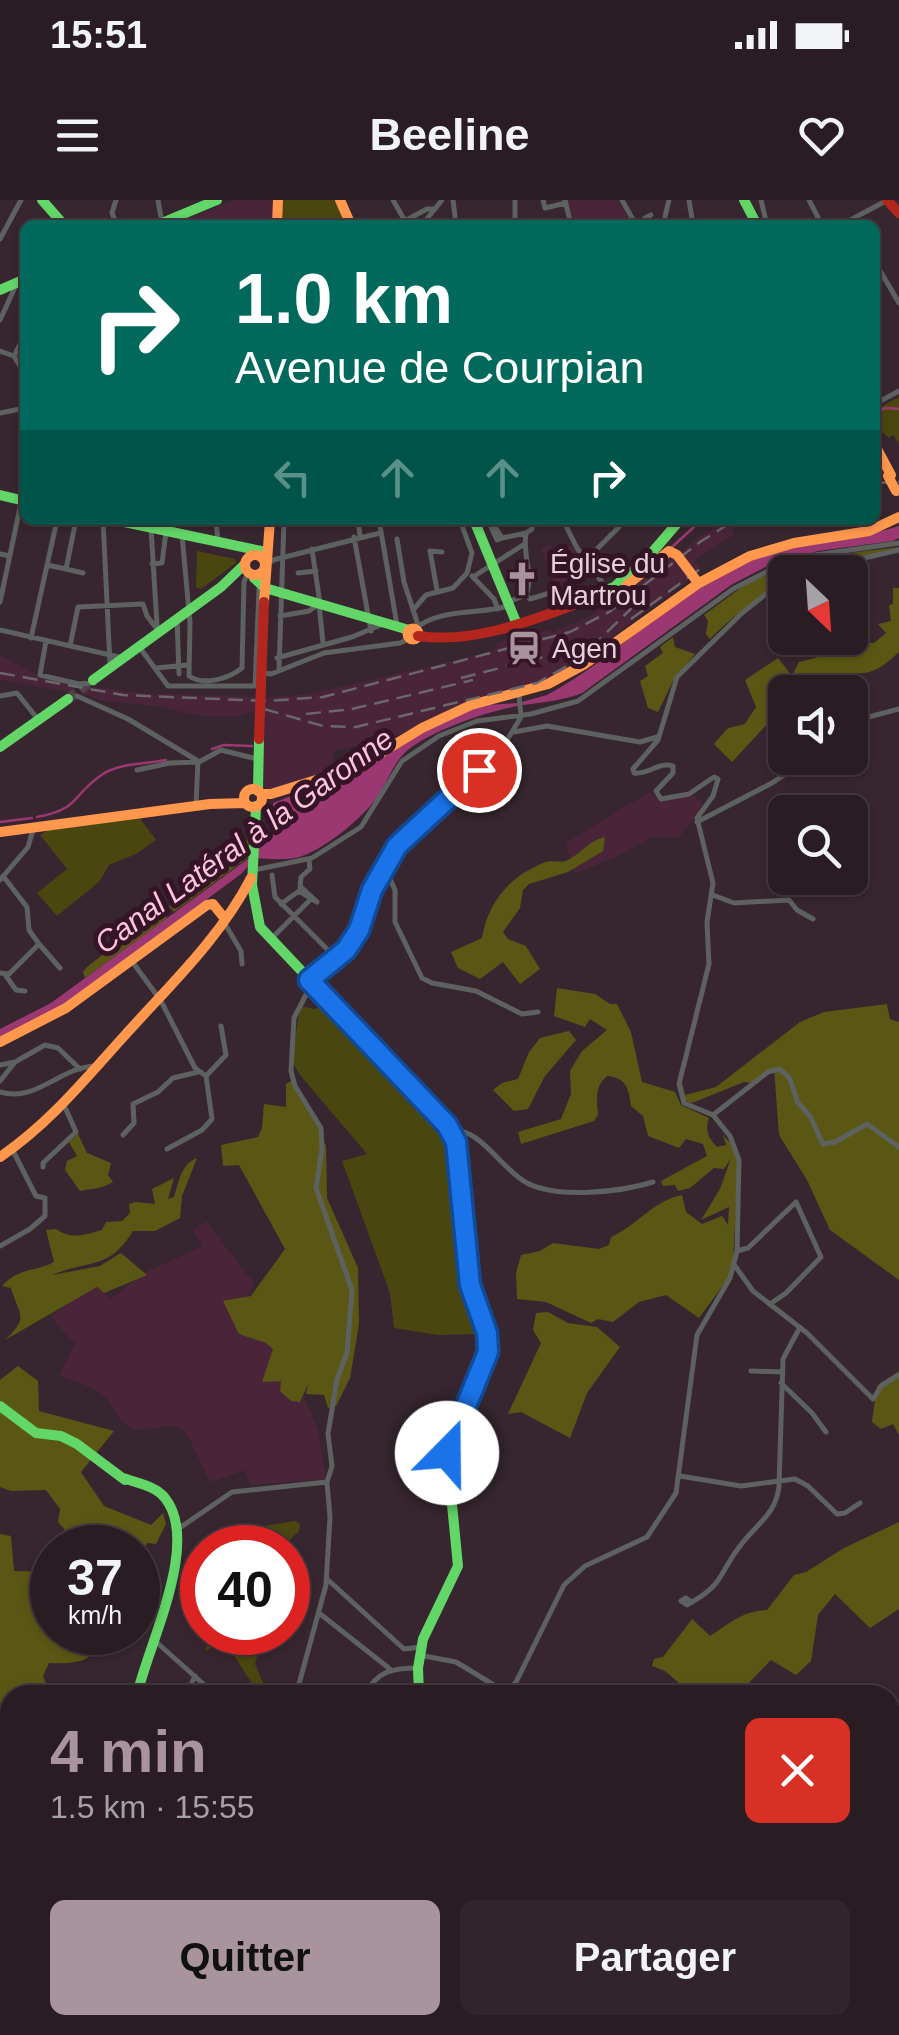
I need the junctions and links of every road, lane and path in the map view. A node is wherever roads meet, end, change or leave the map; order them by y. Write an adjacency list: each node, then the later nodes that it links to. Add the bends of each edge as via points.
1 (21, 200): 21 (street)
2 (42, 200): 14 (street)
3 (218, 200): 15 (street)
4 (393, 200): 16 (street)
5 (442, 200): 10 (street)
6 (543, 200): 9 (street, via 545,208)
7 (622, 200): 13 (street)
8 (883, 201): 12 (street); 20 (street)
9 (565, 202)
10 (434, 209): 16 (street); 17 (street)
11 (651, 215): 19 (street)
12 (899, 216)
13 (631, 218): 18 (street)
14 (60, 220)
15 (169, 220)
16 (405, 220)
17 (426, 220)
18 (628, 220)
19 (647, 220)
20 (855, 220)
21 (0, 239)
22 (880, 271): 24 (street)
23 (20, 283): 25 (street)
24 (899, 303)
25 (0, 320)
26 (20, 344): 28 (street)
27 (0, 351): 28 (street)
28 (14, 356): 29 (street)
29 (20, 366)
30 (885, 470): 31 (street, bridge)
31 (898, 491)
32 (20, 516): 64 (street)
33 (899, 517): 79 (street, via 750,556)
34 (56, 525): 70 (street)
35 (75, 525): 73 (street)
36 (103, 525): 89 (street)
37 (148, 525): 51 (street); 68 (street)
38 (217, 525): 56 (street)
39 (265, 525): 74 (street)
40 (266, 525): 71 (street)
41 (284, 525): 66 (street)
42 (358, 525): 54 (street)
43 (379, 525): 52 (street)
44 (462, 525): 78 (street, via 472,553)
45 (476, 525): 69 (street)
46 (493, 525): 53 (street, via 502,538)
47 (531, 525): 53 (street)
48 (564, 525): 60 (street)
49 (619, 525): 67 (street)
50 (676, 525): 81 (street)
51 (173, 530): 56 (street); 68 (street, via 162,564); 91 (street)
52 (380, 533): 54 (street); 99 (street)
53 (526, 533): 58 (street)
54 (357, 537): 61 (street); 95 (street)
55 (397, 538): 90 (street)
56 (219, 544): 74 (street); 74 (street)
57 (584, 544): 60 (street)
58 (523, 545): 69 (street); 84 (street)
59 (899, 547): 65 (street); 125 (street, via 810,556 772,569 733,589 583,698)
60 (576, 548): 67 (street)
61 (312, 549): 66 (street); 75 (street)
62 (442, 552): 80 (street, via 430,551)
63 (0, 554): 64 (street)
64 (10, 556): 85 (street)
65 (868, 556)
66 (282, 558): 71 (street); 82 (street)
67 (586, 560): 72 (street)
68 (152, 564): 98 (street)
69 (492, 564): 78 (street); 88 (street)
70 (47, 565): 73 (street); 100 (street)
71 (266, 567): 74 (street); 74 (street)
72 (592, 568): 81 (street); 84 (street, via 563,589)
73 (66, 569): 76 (street)
74 (253, 571): 82 (street); 91 (street); 94 (street); 96 (street); 109 (street, via 268,602); 136 (street, bridge, via 262,602)
75 (316, 572): 77 (street); 87 (street)
76 (83, 573)
77 (298, 573)
78 (470, 575): 80 (street); 88 (street)
79 (698, 581): 81 (street, bridge, via 668,552); 86 (street); 86 (street)
80 (437, 591): 90 (street)
81 (610, 591): 93 (street)
82 (281, 593): 87 (street); 92 (street)
83 (768, 593): 130 (street, via 675,679)
84 (528, 597): 88 (street)
85 (0, 599)
86 (672, 601): 121 (street, via 578,669)
87 (319, 604): 92 (street); 95 (street); 102 (street)
88 (505, 605): 93 (street); 99 (street)
89 (107, 606): 98 (street, via 143,604); 103 (street, via 78,607); 106 (street)
90 (412, 610): 99 (street)
91 (182, 614): 98 (street); 111 (street); 112 (street)
92 (280, 616): 108 (street)
93 (508, 623): 99 (street, via 436,640)
94 (243, 625): 96 (street); 114 (street)
95 (370, 625): 99 (street); 102 (street)
96 (257, 626): 115 (street)
97 (0, 630): 100 (street)
98 (158, 630): 104 (street)
99 (411, 631): 105 (street, via 400,643)
100 (31, 638): 101 (street)
101 (46, 641): 103 (street); 119 (street, via 40,675)
102 (323, 643): 105 (street); 108 (street)
103 (70, 646): 106 (street)
104 (139, 646): 107 (street); 113 (street)
105 (324, 653): 116 (street)
106 (109, 655): 107 (street); 110 (street)
107 (122, 657): 110 (street); 119 (street)
108 (277, 658): 116 (street)
109 (266, 662): 116 (street, via 267,670); 117 (street)
110 (110, 664): 119 (street)
111 (188, 665): 112 (street); 114 (street, via 190,678 205,681)
112 (179, 666): 113 (street); 118 (street)
113 (154, 668): 115 (street, via 168,686 255,686)
114 (242, 668): 115 (street)
115 (256, 670)
116 (279, 670): 117 (street)
117 (266, 673): 120 (street)
118 (179, 674)
119 (87, 682)
120 (265, 684)
121 (519, 695): 125 (street); 136 (street, via 471,705 313,782)
122 (0, 696): 127 (street, via 17,693)
123 (72, 698): 127 (street); 128 (street); 133 (street, via 128,719)
124 (899, 708): 126 (street)
125 (522, 713): 129 (street); 141 (street, via 477,722 412,751 365,823)
126 (868, 717)
127 (37, 718): 128 (street)
128 (20, 732): 131 (street)
129 (514, 734): 130 (street, via 548,726 643,743); 142 (street, via 397,846)
130 (658, 736): 138 (street, via 633,770 640,774 672,764 658,798 689,794 718,777)
131 (0, 747)
132 (259, 758): 133 (street, via 221,750)
133 (199, 762): 134 (street); 137 (street)
134 (136, 770)
135 (783, 775): 138 (street)
136 (253, 798): 137 (street); 145 (street)
137 (196, 803): 139 (street)
138 (697, 822): 147 (street)
139 (33, 827): 140 (street); 144 (street, via 28,846)
140 (0, 832)
141 (309, 860): 145 (street); 146 (street)
142 (385, 869): 154 (street, via 359,930); 162 (street, via 394,888 396,925 422,978 476,991 522,1014)
143 (272, 876): 148 (street)
144 (2, 878): 153 (street, via 28,907 29,930)
145 (252, 879): 151 (street); 152 (street, via 254,913)
146 (300, 889): 148 (street); 149 (street, via 310,900)
147 (713, 895): 150 (street, via 736,903 790,900); 173 (street, via 708,977 679,1084 684,1102)
148 (281, 904): 149 (street)
149 (295, 917): 152 (street); 154 (street)
150 (813, 919)
151 (224, 920): 155 (street, via 207,905); 156 (street); 161 (street)
152 (271, 939): 159 (street)
153 (39, 944): 157 (street); 158 (street)
154 (336, 958): 159 (street)
155 (131, 960): 161 (street); 164 (street, via 66,1008)
156 (242, 964)
157 (60, 968)
158 (3, 974): 160 (street)
159 (310, 982): 174 (street); 196 (street, via 294,1018 291,1071 322,1128 316,1188 352,1290 347,1353 332,1399)
160 (24, 991)
161 (159, 998): 167 (street); 168 (street)
162 (538, 1012)
163 (221, 1026): 169 (street, via 226,1053)
164 (0, 1042)
165 (15, 1062): 166 (street); 167 (street, via 52,1045); 170 (street)
166 (0, 1066): 170 (street)
167 (88, 1068): 171 (street, via 22,1095); 172 (street)
168 (198, 1072): 169 (street); 175 (street, via 174,1078 132,1104 134,1124)
169 (206, 1076): 178 (street, via 212,1119)
170 (2, 1077)
171 (0, 1092)
172 (64, 1105): 177 (street); 180 (street, via 76,1132)
173 (713, 1116): 176 (street, via 779,1068 820,1142 830,1144 868,1124); 183 (street, via 739,1160)
174 (452, 1131): 181 (street, via 472,1134 512,1172 543,1189 608,1191); 206 (street, via 470,1285 488,1352 447,1453 458,1560)
175 (122, 1135)
176 (899, 1147)
177 (12, 1149): 179 (street); 182 (street, via 37,1197 44,1198 44,1216)
178 (167, 1149)
179 (0, 1157)
180 (42, 1167)
181 (653, 1182)
182 (0, 1246)
183 (737, 1252): 184 (street); 185 (street, via 796,1202 821,1257)
184 (734, 1270): 185 (street); 193 (street, via 697,1335)
185 (770, 1304): 186 (street)
186 (800, 1327): 188 (street); 189 (street, via 873,1399)
187 (751, 1371): 188 (street)
188 (782, 1372): 190 (street)
189 (899, 1375)
190 (781, 1383): 192 (street); 195 (street)
191 (0, 1406): 194 (street, via 36,1432 77,1444)
192 (826, 1432)
193 (680, 1476): 195 (street, via 741,1486); 220 (street, via 650,1534 585,1566 564,1585)
194 (123, 1478): 198 (street, via 152,1494); 198 (street, via 157,1492)
195 (779, 1480): 197 (street, via 804,1483 837,1514); 200 (street, via 769,1515 743,1542 720,1582)
196 (327, 1482): 198 (street, via 235,1491); 199 (street)
197 (860, 1502)
198 (178, 1521): 202 (street)
199 (327, 1579): 201 (street); 206 (street, via 404,1649)
200 (692, 1602)
201 (319, 1613): 203 (street); 204 (street)
202 (160, 1616)
203 (330, 1622): 204 (street); 208 (street)
204 (316, 1624): 216 (street)
205 (160, 1646): 211 (street)
206 (422, 1653): 209 (street); 219 (street, via 456,1662)
207 (149, 1655): 213 (street)
208 (382, 1664): 210 (street); 212 (street)
209 (418, 1668): 210 (street); 218 (street)
210 (390, 1669): 212 (street)
211 (195, 1676): 214 (street); 215 (street)
212 (372, 1682): 217 (street)
213 (141, 1685)
214 (191, 1685)
215 (205, 1685)
216 (299, 1685)
217 (370, 1685)
218 (419, 1685)
219 (491, 1685)
220 (513, 1685)

